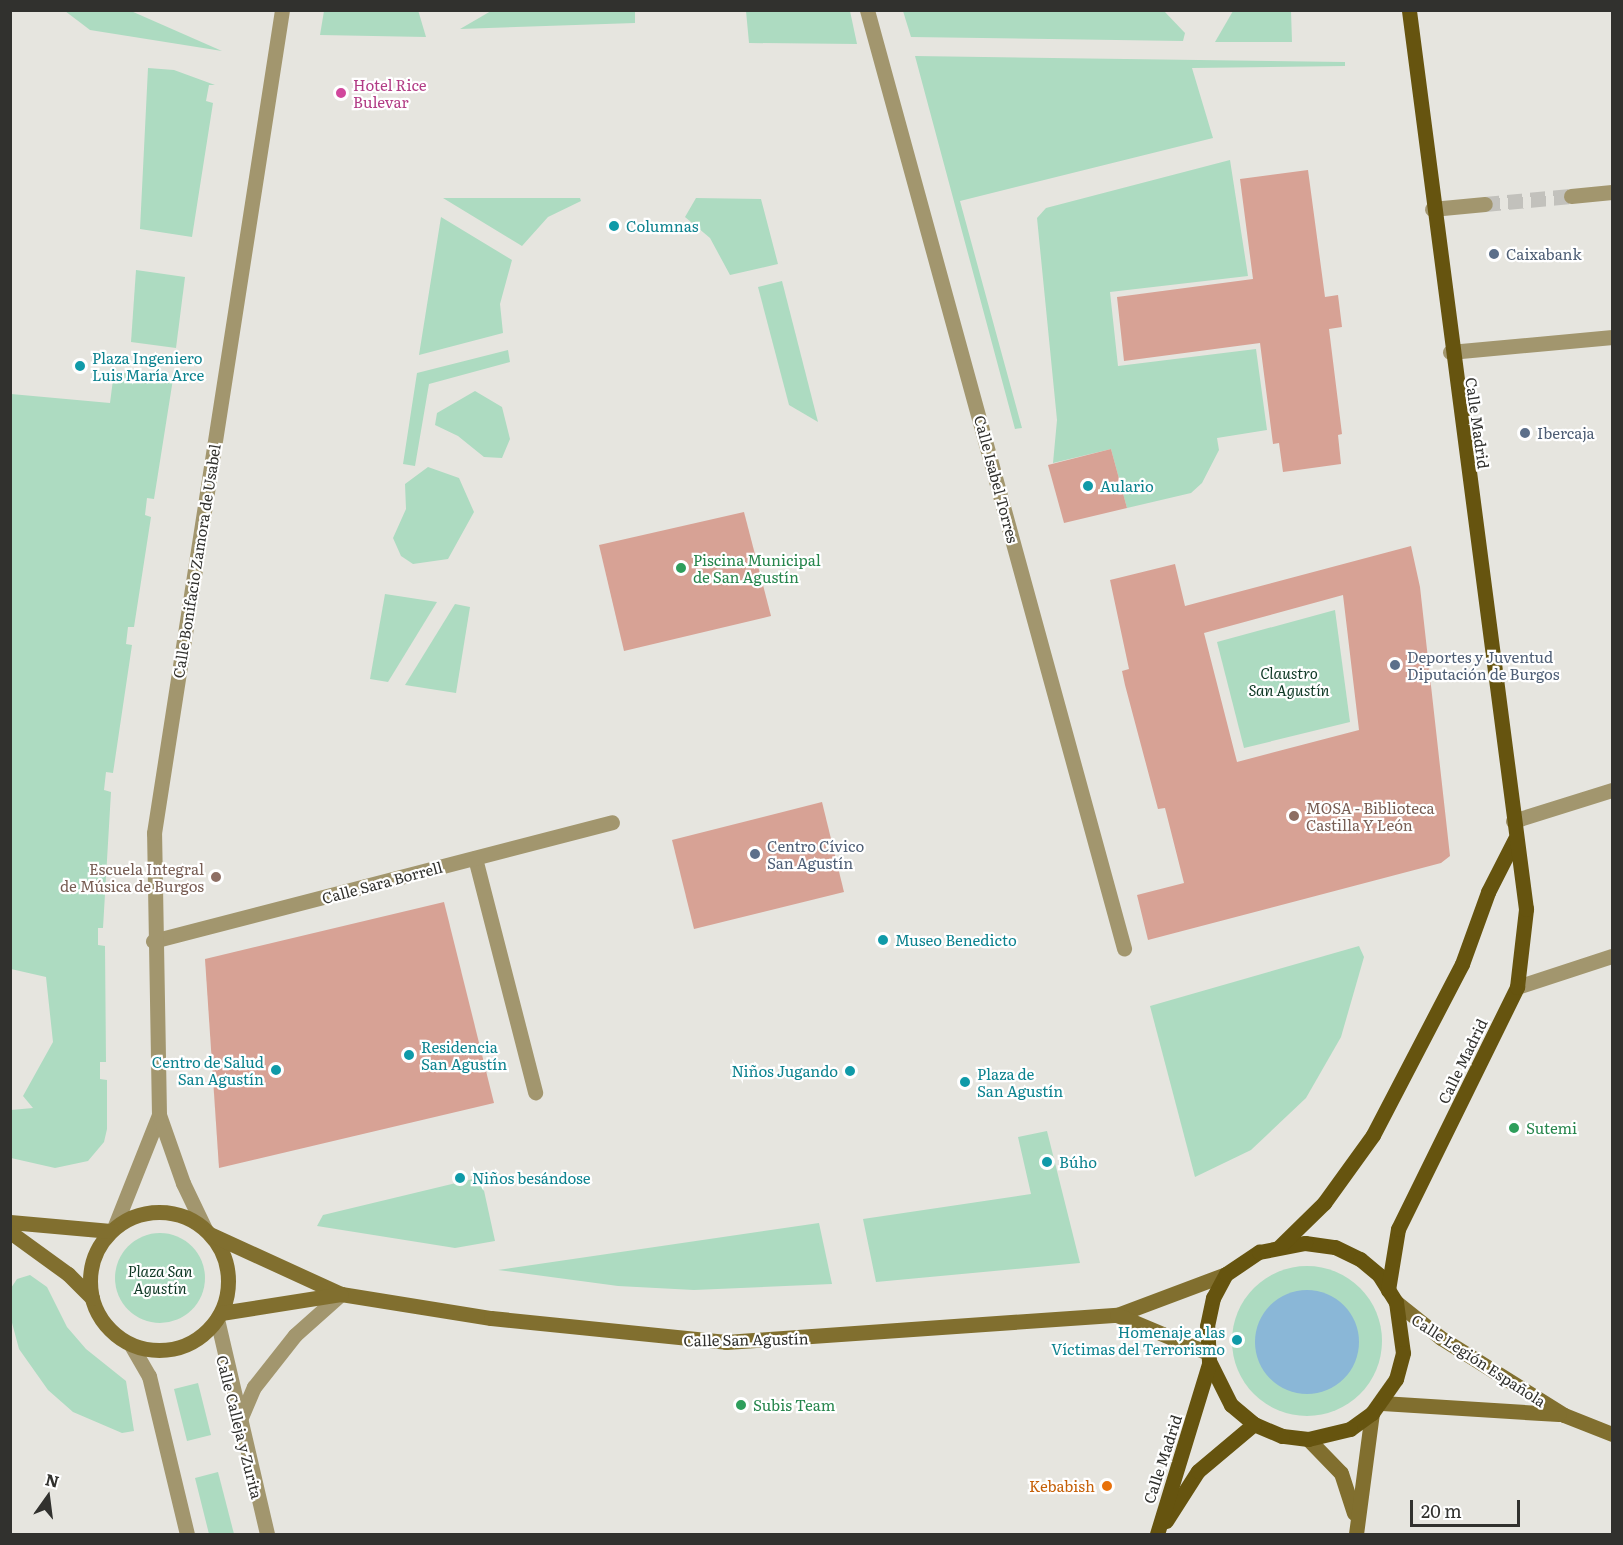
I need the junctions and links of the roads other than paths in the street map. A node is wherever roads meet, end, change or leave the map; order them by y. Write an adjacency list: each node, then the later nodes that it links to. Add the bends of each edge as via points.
1 (282, 10): 15 (street, Calle Bonifacio Zamora de Usabel, via 160,782 154,833)
2 (867, 10): 16 (street, Calle Isabel Torres)
3 (1409, 10): 7 (main road, Calle Madrid)
4 (1612, 192): 5 (street)
5 (1571, 196)
6 (1485, 204): 7 (street)
7 (1432, 209): 9 (main road, Calle Madrid)
8 (1612, 337): 9 (street)
9 (1450, 352): 11 (main road, Calle Madrid)
10 (1612, 790): 11 (street)
11 (1513, 820): 13 (main road, Calle Madrid)
12 (612, 822): 14 (street, Calle Sara Borrell)
13 (1515, 839): 18 (main road, Calle Madrid, via 1526,909); 25 (main road, via 1488,892 1462,964 1373,1135 1324,1203)
14 (475, 858): 15 (street, Calle Sara Borrell); 19 (street)
15 (153, 941): 20 (street, Calle Bonifacio Zamora de Usabel)
16 (1124, 948)
17 (1612, 956): 18 (street)
18 (1517, 987): 28 (main road, Calle Madrid, via 1398,1229)
19 (534, 1092)
20 (159, 1115): 22 (street, Calle Bonifacio Zamora de Usabel); 24 (street, Calle Bonifacio Zamora de Usabel, via 183,1183)
21 (10, 1222): 22 (street)
22 (112, 1230): 24 (street, via 134,1216 157,1212 181,1215); 29 (street, via 92,1259)
23 (10, 1232): 29 (street, via 68,1274)
24 (208, 1232): 27 (street, Calle San Agustín); 31 (street, via 227,1264 228,1291)
25 (1280, 1246): 26 (main road, via 1259,1252); 28 (main road, via 1305,1243 1335,1247 1360,1259)
26 (1226, 1275): 30 (street, Calle San Agustín); 33 (main road, via 1213,1298)
27 (341, 1294): 30 (street, Calle San Agustín, via 491,1318 726,1342); 31 (street, Calle San Agustín); 36 (street, via 294,1335 254,1387)
28 (1392, 1296): 34 (main road, via 1403,1353); 35 (street, Calle Legión Española, via 1441,1338)
29 (92, 1298): 32 (street, via 107,1328)
30 (1117, 1315): 33 (street, Calle San Agustín)
31 (219, 1316): 32 (street, via 195,1341 172,1349); 36 (street, Calle Calleja y Zurita)
32 (131, 1345): 41 (street, via 149,1376)
33 (1209, 1357): 37 (main road, via 1232,1405); 43 (main road, Calle Madrid)
34 (1377, 1408): 35 (street, Calle Legión Española); 39 (main road, via 1350,1429); 40 (street)
35 (1564, 1415): 38 (street, Calle Legión Española)
36 (239, 1422): 42 (street, Calle Calleja y Zurita)
37 (1254, 1424): 39 (main road, via 1282,1436); 43 (main road, Calle Madrid, via 1198,1471)
38 (1612, 1434)
39 (1308, 1439): 40 (street, via 1341,1473)
40 (1357, 1529)
41 (187, 1534)
42 (267, 1534)
43 (1157, 1534)

